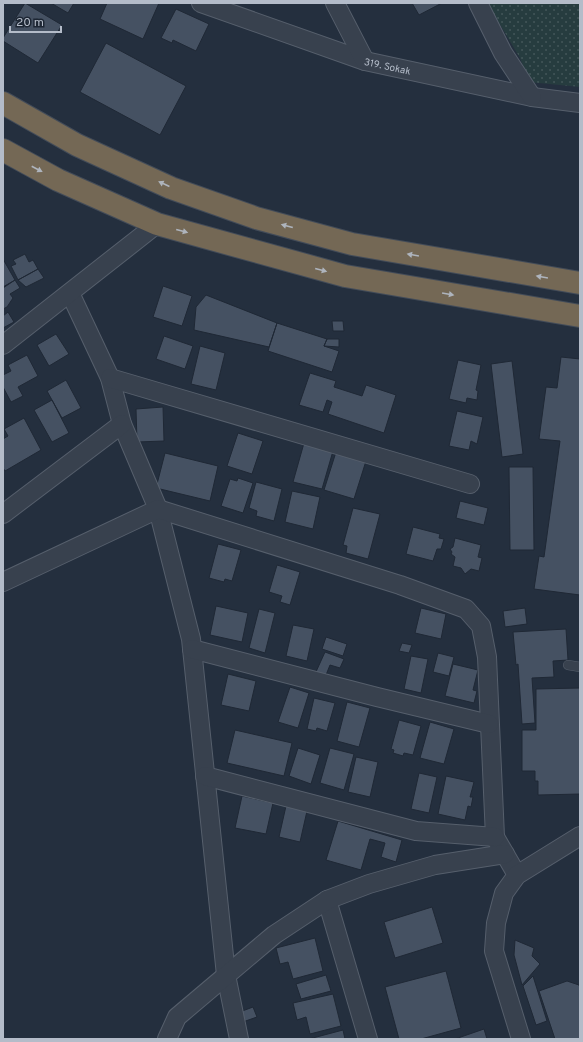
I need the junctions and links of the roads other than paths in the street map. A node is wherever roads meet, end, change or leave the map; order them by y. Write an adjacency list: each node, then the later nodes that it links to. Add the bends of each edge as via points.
1 (201, 3): 4 (street, 319. Sokak)
2 (335, 3): 4 (street)
3 (478, 3): 5 (street, via 502,53)
4 (365, 61): 5 (street, 319. Sokak)
5 (532, 97): 7 (street, 319. Sokak)
6 (3, 103): 10 (highway, one-way to 6, via 352,244 256,218 171,188 77,145)
7 (580, 103)
8 (3, 150): 9 (highway, one-way to 9, via 58,180)
9 (157, 224): 11 (street); 12 (highway, one-way to 12, via 345,276)
10 (580, 283)
11 (70, 293): 13 (street); 14 (street)
12 (580, 316)
13 (3, 345)
14 (110, 378): 15 (street); 16 (street)
15 (122, 424): 17 (street); 18 (street)
16 (470, 484)
17 (158, 509): 19 (street); 20 (street); 23 (street, via 400,585 466,609 481,626 487,656)
18 (3, 514)
19 (3, 582)
20 (192, 649): 23 (street); 24 (street)
21 (568, 665): 22 (lane)
22 (580, 667)
23 (489, 724): 26 (street)
24 (205, 776): 26 (street, via 416,831); 30 (street)
25 (580, 836): 28 (street)
26 (496, 837): 27 (street)
27 (505, 854): 28 (street); 29 (street, via 435,865 369,884)
28 (517, 875): 34 (street, via 504,893 496,923 494,951)
29 (326, 900): 30 (street, via 274,935); 33 (street)
30 (226, 975): 31 (street, via 177,1017); 32 (street)
31 (167, 1039)
32 (239, 1039)
33 (368, 1039)
34 (521, 1039)

